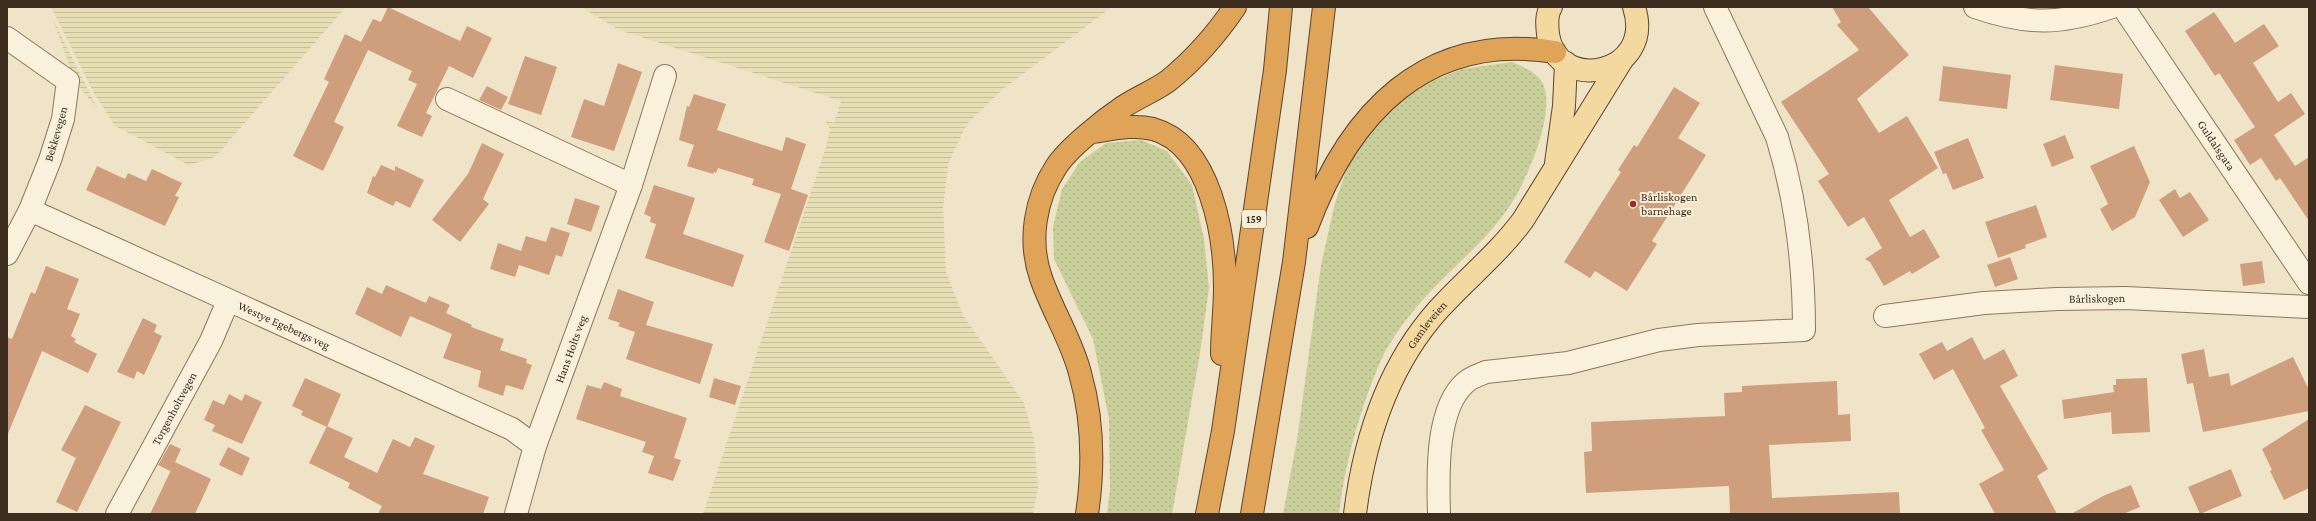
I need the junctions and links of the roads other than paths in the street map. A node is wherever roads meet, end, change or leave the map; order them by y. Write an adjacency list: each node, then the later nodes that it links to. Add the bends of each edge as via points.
1 (1235, 7): 15 (highway, via 1205,47 1182,69 1124,107)
2 (1281, 7): 25 (highway, 159, via 1275,70)
3 (1324, 7): 20 (highway)
4 (1551, 7): 11 (main road, via 1547,24 1548,39)
5 (1634, 7): 12 (main road, Gamleveien, via 1638,28 1636,40)
6 (1715, 7): 33 (street, via 1771,123 1784,159 1799,244 1805,302 1804,330 1735,331 1659,340 1568,363 1486,372 1475,376 1458,392 1446,418 1440,456)
7 (1975, 7): 8 (street, via 2003,17 2038,22 2090,14)
8 (2112, 7)
9 (2123, 7): 21 (street, Guldalsgata)
10 (7, 38): 18 (street, Bekkevegen, via 68,81 63,119)
11 (1560, 57): 12 (main road, via 1576,68 1600,70); 16 (main road, Gamleveien, via 1564,106); 20 (highway, via 1526,48 1481,50 1429,68 1404,84 1378,106 1344,150 1320,194)
12 (1622, 60): 16 (main road, Gamleveien)
13 (665, 76): 17 (street, Hans Holts veg)
14 (447, 99): 17 (street)
15 (1093, 132): 25 (highway, via 1127,127 1153,129 1180,144 1200,169 1214,207 1225,287 1222,323); 29 (highway, via 1067,152 1048,179 1038,210 1034,244 1041,278 1072,346 1086,395 1091,445)
16 (1556, 167): 32 (main road, Gamleveien, via 1536,202 1508,241 1438,311 1404,359 1384,396 1369,440 1358,487)
17 (631, 185): 26 (street, Hans Holts veg)
18 (30, 210): 19 (street, Bekkevegen); 22 (street, Westye Egebergs veg)
19 (7, 254)
20 (1294, 262): 31 (highway)
21 (2309, 283)
22 (228, 301): 26 (street, Westye Egebergs veg, via 512,429); 27 (street, Torgenholtvegen, via 211,341)
23 (2309, 307): 24 (street, Bårliskogen, via 2126,298 2057,299 1984,303)
24 (1885, 316)
25 (1222, 431): 30 (highway, 159)
26 (535, 446): 28 (street, Hans Holts veg)
27 (117, 514)
28 (516, 514)
29 (1087, 514)
30 (1207, 514)
31 (1252, 514)
32 (1355, 514)
33 (1439, 514)

